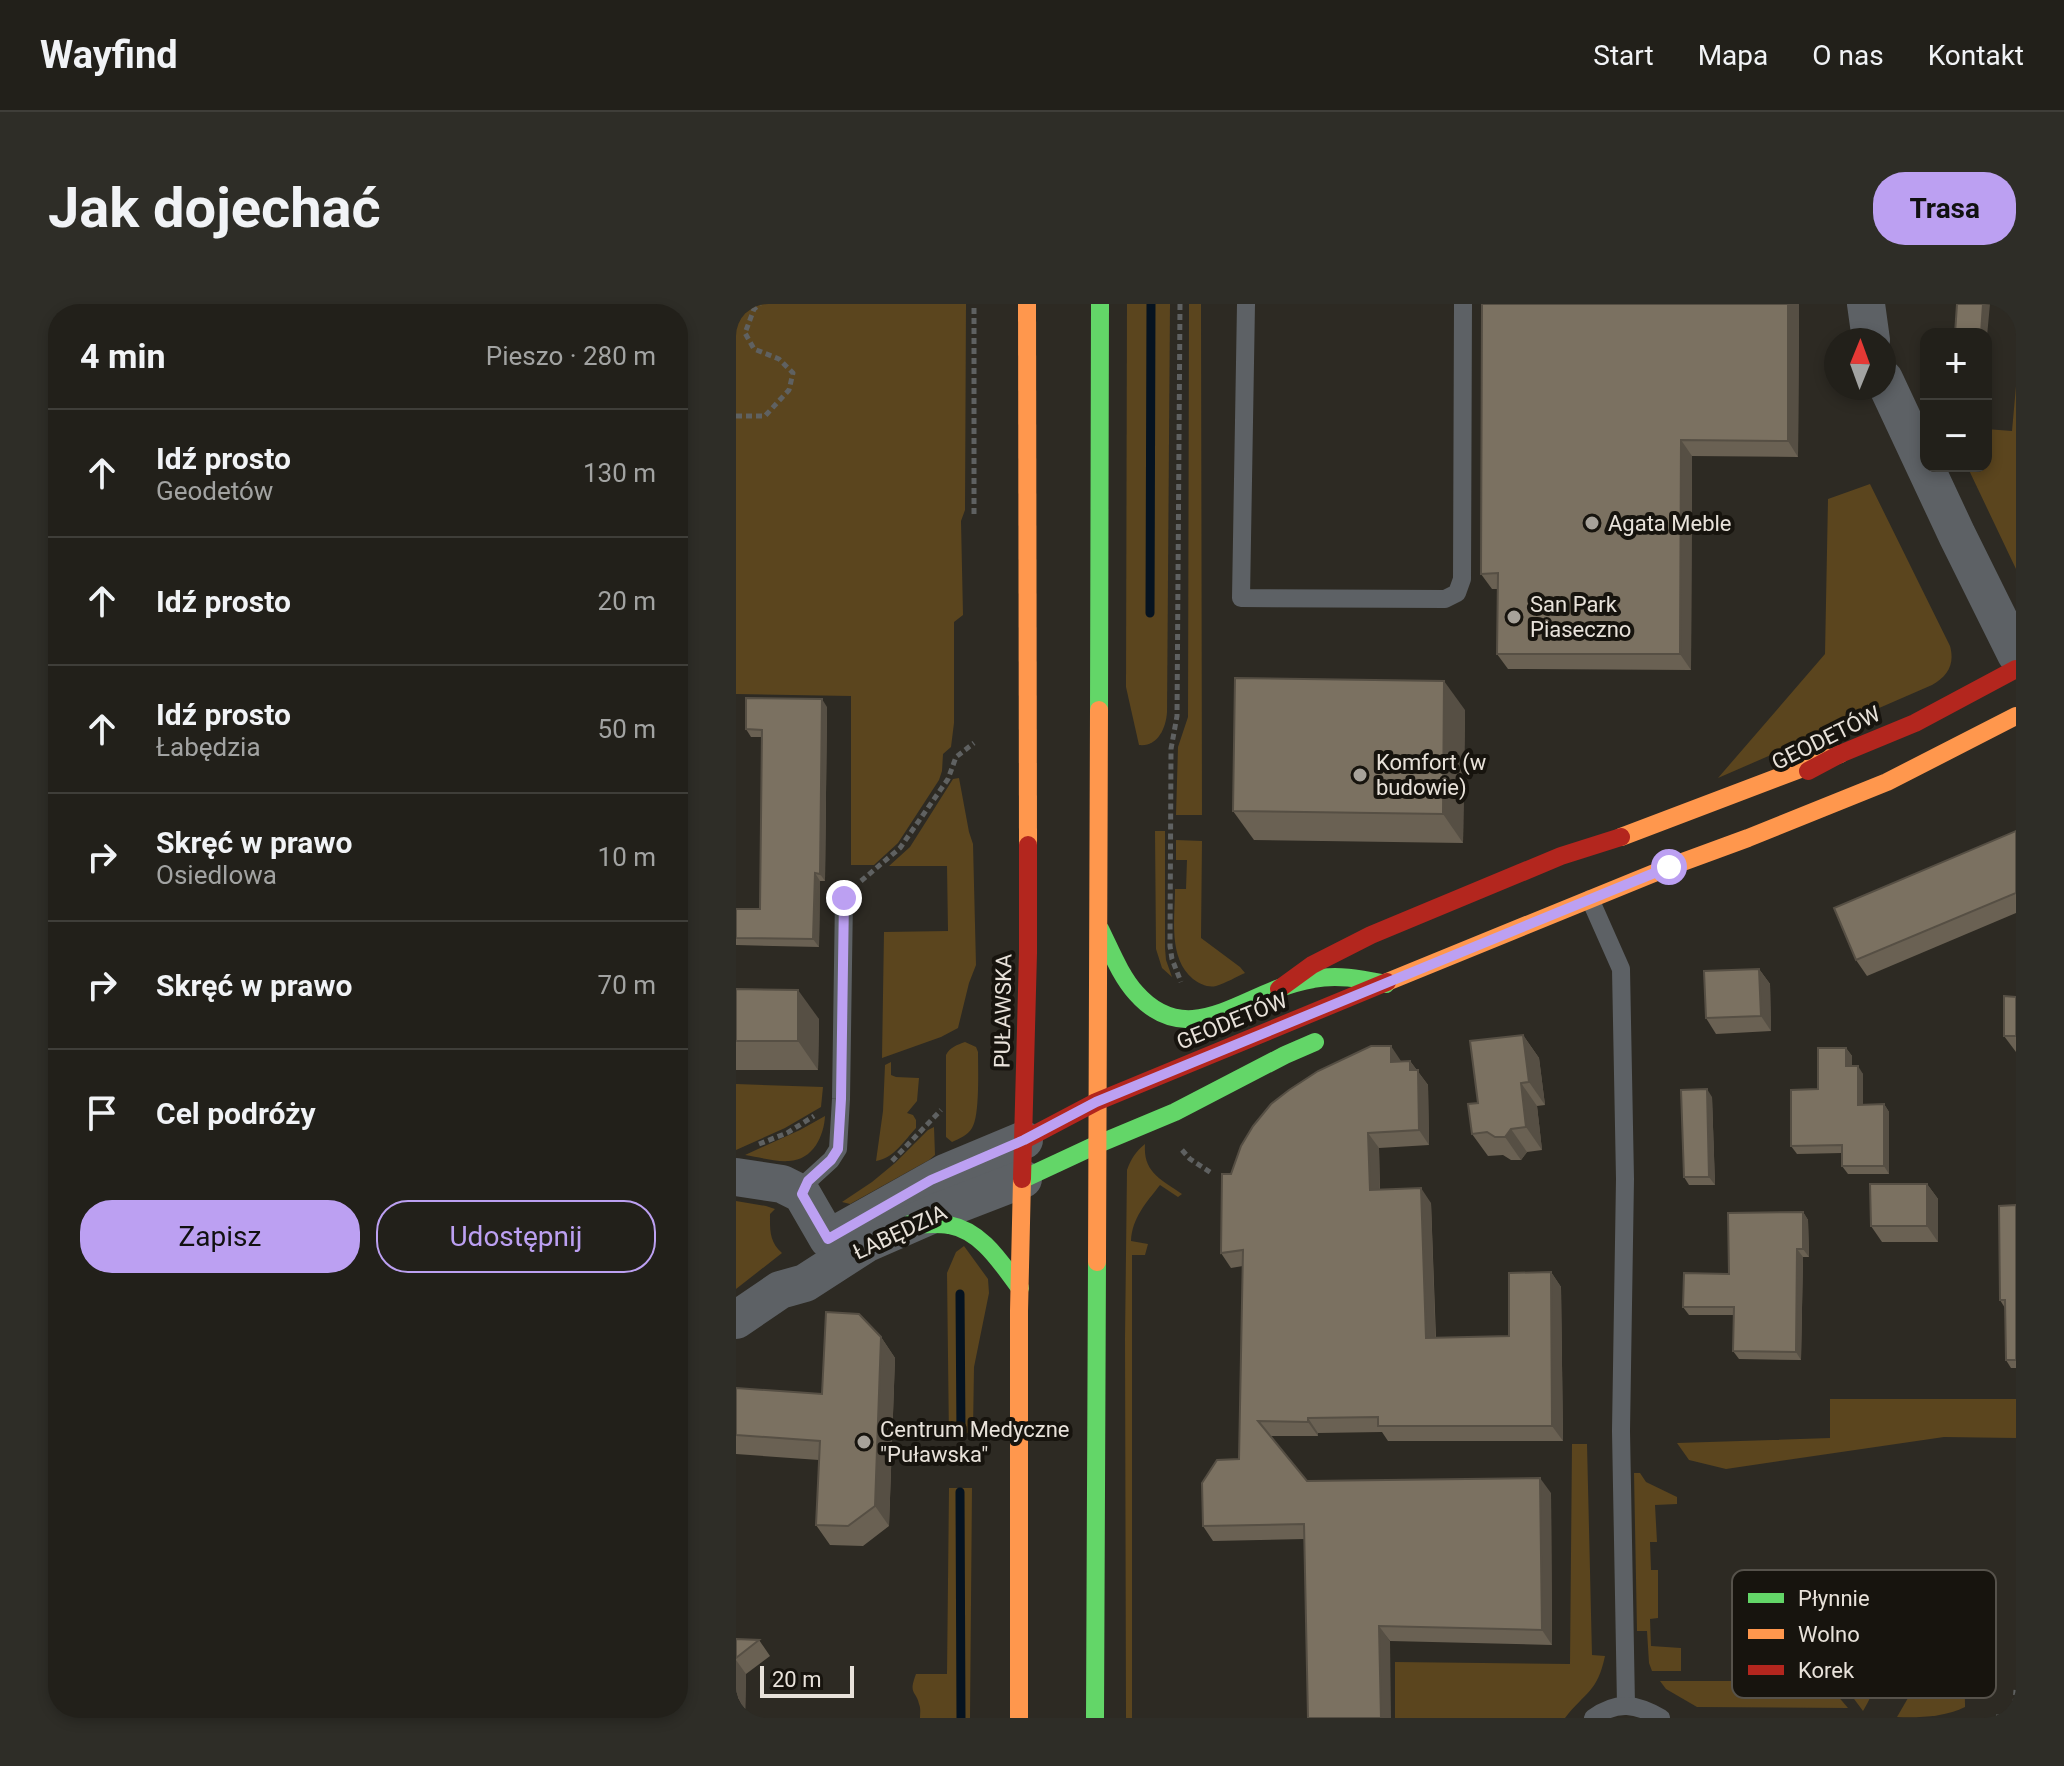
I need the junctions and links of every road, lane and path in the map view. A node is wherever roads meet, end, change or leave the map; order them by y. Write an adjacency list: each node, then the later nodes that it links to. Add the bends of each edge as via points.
1 (760, 304): 11 (path, via 745,333 754,349 779,359 793,373 789,390 765,416)
2 (974, 304): 12 (path)
3 (1027, 304): 31 (main road, PUŁAWSKA)
4 (1100, 304): 23 (main road)
5 (1180, 304): 25 (path, via 1170,946)
6 (1246, 304): 7 (lane, via 1241,598 1432,599 1457,593 1462,579)
7 (1463, 304)
8 (1866, 304): 9 (street)
9 (1869, 328)
10 (1894, 400): 13 (street)
11 (736, 416)
12 (974, 514)
13 (2016, 654)
14 (2016, 669): 17 (main road, GEODETÓW, via 1915,723)
15 (2016, 716): 20 (main road, GEODETÓW, via 1887,782)
16 (974, 743): 21 (path, via 956,757 948,779 900,848)
17 (1840, 754): 18 (main road, GEODETÓW); 24 (main road, via 1561,856 1371,935)
18 (1727, 816)
19 (1703, 835): 20 (main road, GEODETÓW)
20 (1669, 867): 22 (main road, GEODETÓW)
21 (844, 898): 38 (lane, via 838,1149)
22 (1590, 899): 26 (main road, GEODETÓW); 45 (lane, via 1621,969)
23 (1099, 927): 24 (main road, via 1142,1001 1179,1020 1226,1011); 28 (main road)
24 (1279, 989): 26 (main road, via 1341,975)
25 (1182, 992)
26 (1384, 992): 28 (main road, GEODETÓW)
27 (1327, 1037): 33 (main road)
28 (1096, 1102): 31 (main road, GEODETÓW); 33 (main road)
29 (941, 1110): 35 (path)
30 (821, 1111): 34 (path)
31 (1024, 1140): 37 (main road, PUŁAWSKA); 40 (street, ŁABĘDZIA, via 931,1180)
32 (1178, 1144): 36 (path)
33 (1096, 1145): 37 (main road); 49 (main road)
34 (742, 1163): 38 (street)
35 (889, 1163)
36 (1213, 1174)
37 (1023, 1179): 39 (street, ŁABĘDZIA); 41 (main road, PUŁAWSKA)
38 (802, 1194): 40 (street)
39 (910, 1224): 40 (street, ŁABĘDZIA); 41 (main road, via 951,1225 973,1234)
40 (835, 1250): 42 (street, ŁABĘDZIA, via 792,1266 780,1290)
41 (1020, 1288): 44 (main road, PUŁAWSKA)
42 (736, 1320)
43 (2016, 1690): 46 (path, via 2014,1717)
44 (1019, 1697): 47 (lane); 48 (main road, PUŁAWSKA)
45 (1626, 1705): 50 (lane); 51 (lane)
46 (1996, 1717)
47 (1010, 1718)
48 (1019, 1718)
49 (1095, 1718)
50 (1593, 1718)
51 (1661, 1718)

